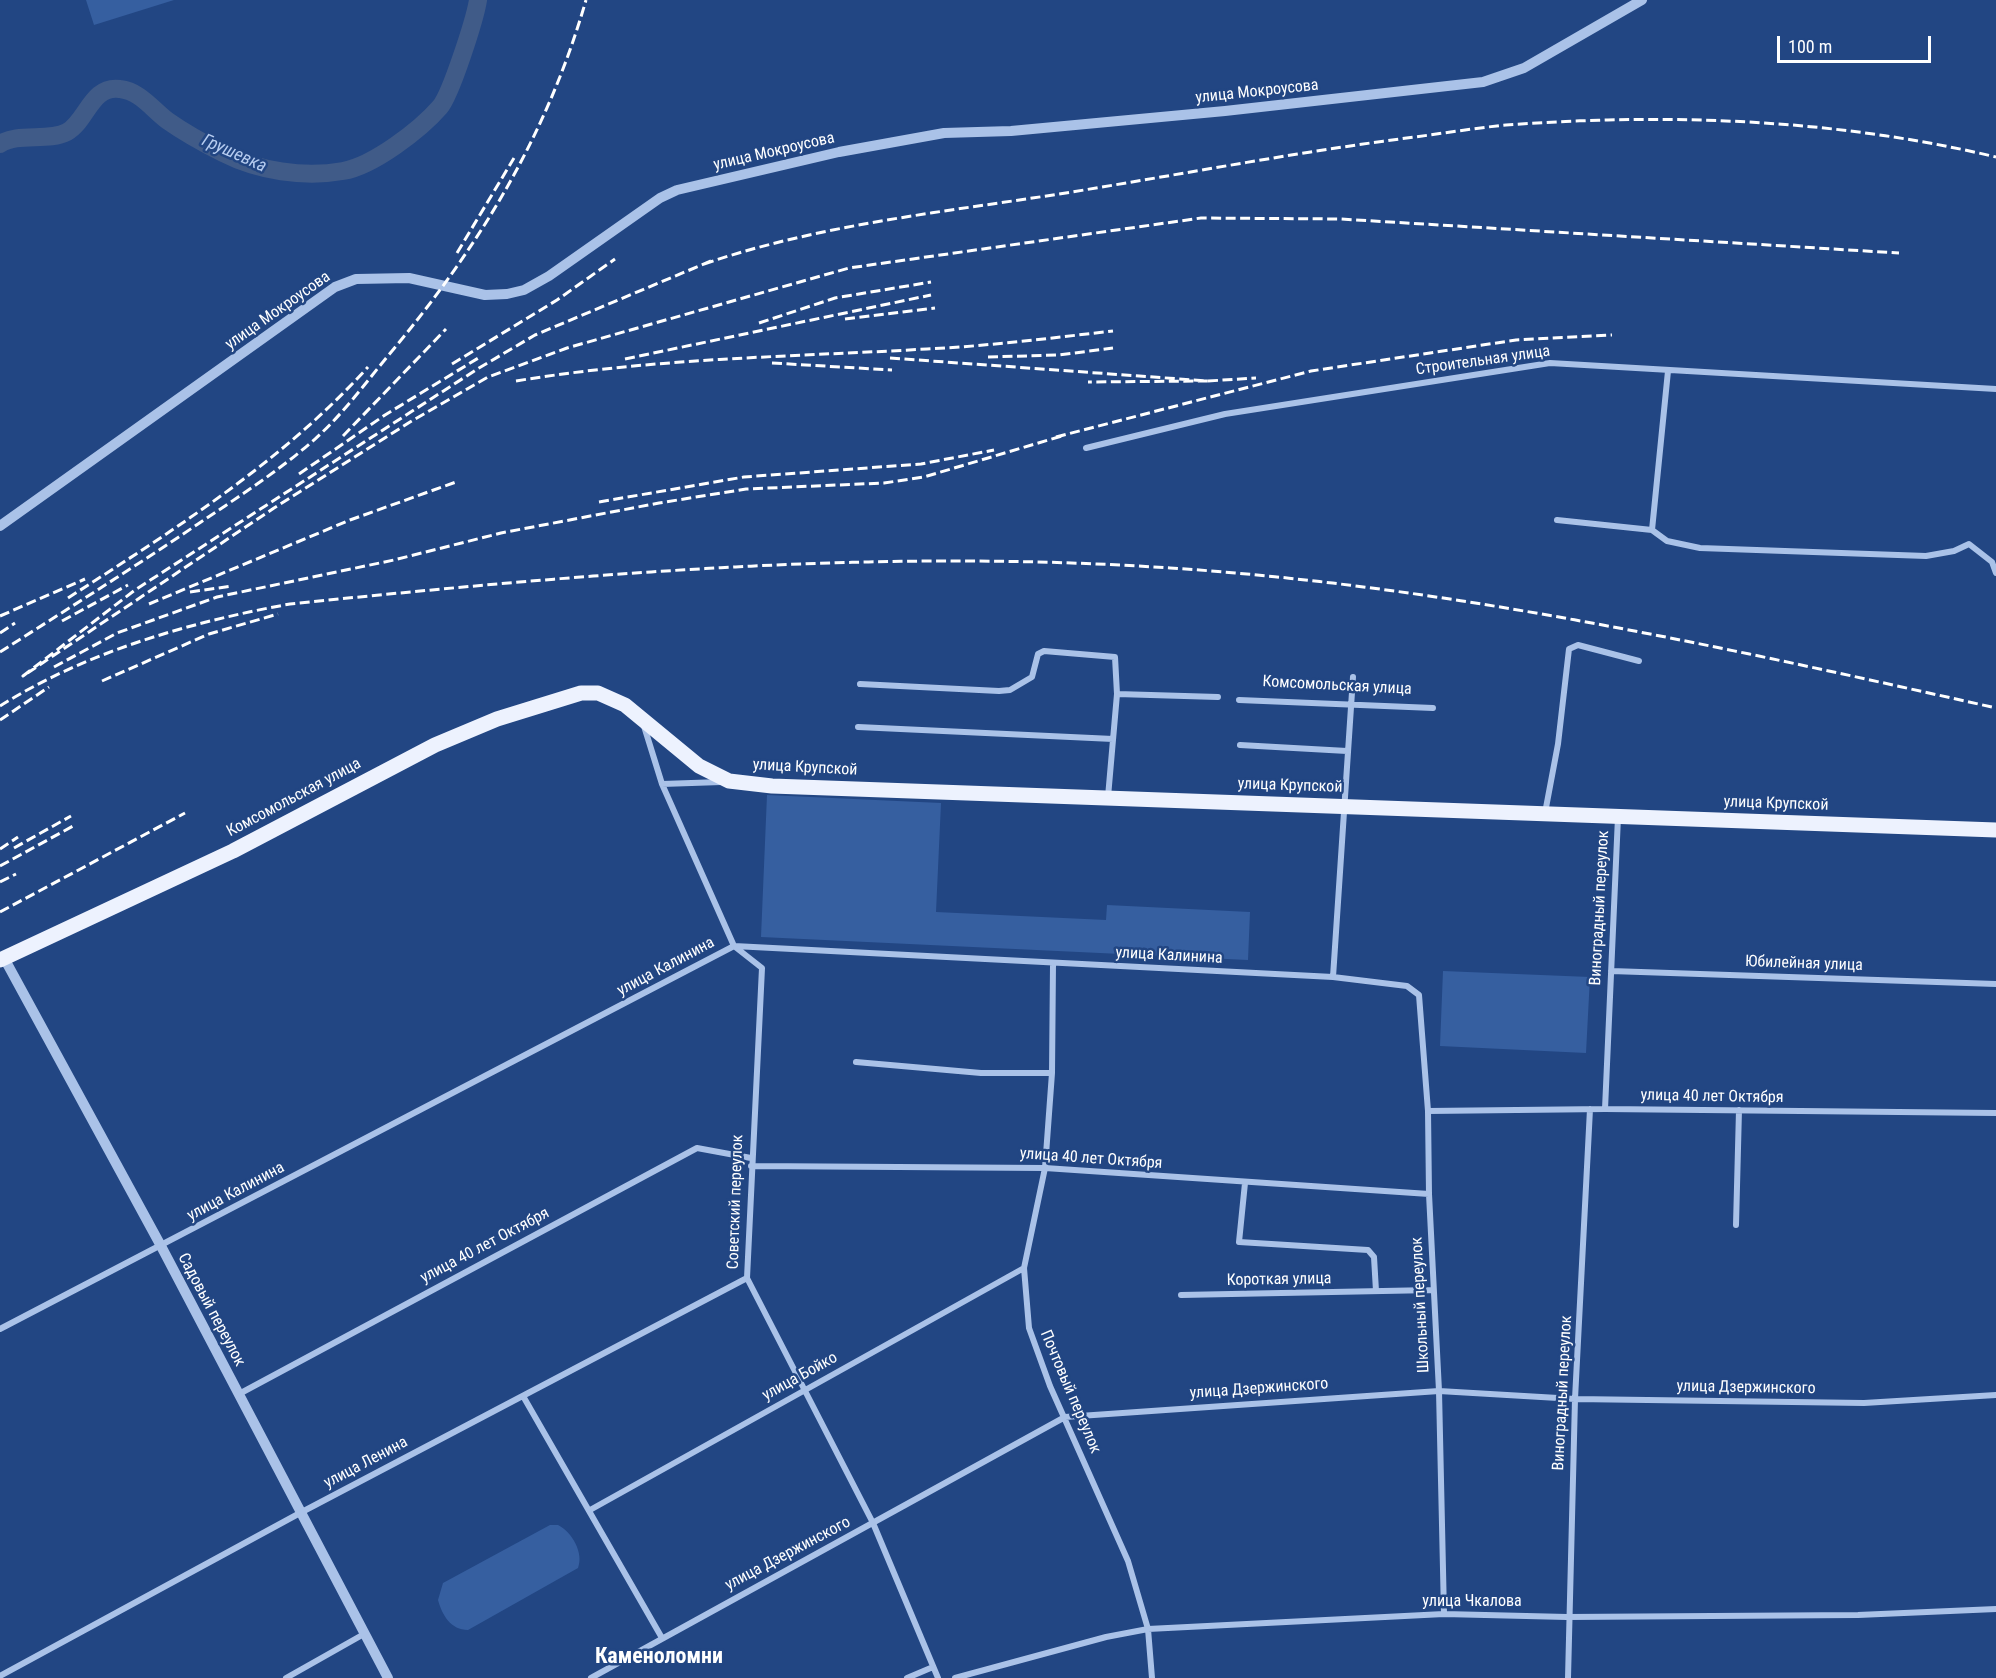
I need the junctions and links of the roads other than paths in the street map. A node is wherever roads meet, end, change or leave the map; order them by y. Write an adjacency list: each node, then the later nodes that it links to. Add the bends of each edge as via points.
1 (1642, 0): 6 (street, улица Мокроусова, via 1524,68 1483,82 1225,111 1011,131 944,133 839,152 677,190 549,276 524,290 507,294 486,295 409,278 356,279 335,287)
2 (1668, 371): 3 (street, Строительная улица); 4 (street, Строительная улица, via 1550,363 1519,367 1225,414); 7 (street)
3 (1996, 389)
4 (1086, 448)
5 (1557, 520): 7 (street)
6 (0, 526)
7 (1652, 530): 8 (street, via 1666,541 1700,548 1926,556 1970,544 1992,562)
8 (1996, 573)
9 (1640, 661): 27 (street, via 1578,645 1569,649)
10 (1353, 677): 16 (street)
11 (860, 684): 12 (street, via 1010,690 1032,677 1038,654 1044,651 1115,657)
12 (1117, 694): 13 (street); 20 (street)
13 (1218, 697)
14 (611, 698): 18 (main road, улица Крупской); 31 (main road, Комсомольская улица, via 581,693 497,719 435,744 233,851)
15 (1239, 700): 16 (street, Комсомольская улица)
16 (1351, 705): 17 (street, Комсомольская улица); 22 (street)
17 (1432, 708)
18 (641, 716): 23 (main road, улица Крупской, via 699,766); 24 (street, Советский переулок)
19 (858, 728): 20 (street)
20 (1113, 739): 25 (street)
21 (1240, 745): 22 (street)
22 (1347, 751): 26 (street)
23 (729, 781): 24 (street); 25 (main road, улица Крупской, via 772,786)
24 (662, 784): 30 (street, Советский переулок)
25 (1108, 797): 26 (main road, улица Крупской)
26 (1343, 806): 27 (main road, улица Крупской); 34 (street)
27 (1545, 814): 28 (main road, улица Крупской)
28 (1618, 817): 29 (main road, улица Крупской); 33 (street, Виноградный переулок)
29 (1996, 830)
30 (734, 946): 32 (street, улица Калинина); 44 (street, Советский переулок, via 762,968); 50 (street, улица Калинина)
31 (2, 959): 50 (street, Садовый переулок)
32 (1053, 964): 34 (street, улица Калинина); 38 (street, Почтовый переулок)
33 (1611, 970): 35 (street, Юбилейная улица); 40 (street, Виноградный переулок)
34 (1333, 977): 36 (street, улица Калинина, via 1407,986)
35 (1996, 984)
36 (1419, 995): 42 (street, Школьный переулок)
37 (856, 1062): 38 (street, via 981,1074)
38 (1052, 1073): 46 (street, Почтовый переулок)
39 (1590, 1109): 40 (street, улица 40 лет Октября); 42 (street, улица 40 лет Октября); 62 (street, Виноградный переулок)
40 (1605, 1109): 41 (street, улица 40 лет Октября)
41 (1739, 1110): 43 (street, улица 40 лет Октября); 49 (street)
42 (1428, 1111): 48 (street, Школьный переулок)
43 (1996, 1113)
44 (751, 1158): 45 (street, Советский переулок); 59 (street, улица 40 лет Октября, via 697,1148)
45 (751, 1166): 46 (street, улица 40 лет Октября); 52 (street, Советский переулок)
46 (1045, 1168): 47 (street, улица 40 лет Октября); 51 (street, Почтовый переулок)
47 (1245, 1183): 48 (street, улица 40 лет Октября); 54 (street, Короткая улица, via 1239,1242 1368,1250 1374,1257)
48 (1429, 1194): 53 (street, Школьный переулок)
49 (1736, 1225)
50 (161, 1246): 56 (street, улица Калинина); 59 (street, Садовый переулок)
51 (1024, 1268): 57 (street, улица Бойко); 63 (street, Почтовый переулок, via 1029,1328)
52 (747, 1278): 57 (street, Советский переулок); 61 (street, улица Ленина)
53 (1433, 1290): 54 (street, Короткая улица); 58 (street, Школьный переулок)
54 (1376, 1291): 55 (street, Короткая улица)
55 (1182, 1295)
56 (0, 1329)
57 (804, 1390): 64 (street, улица Бойко); 66 (street, Советский переулок)
58 (1439, 1390): 62 (street, улица Дзержинского); 63 (street, улица Дзержинского); 68 (street, Школьный переулок)
59 (238, 1394): 65 (street, Садовый переулок)
60 (1996, 1395): 62 (street, улица Дзержинского, via 1864,1403)
61 (523, 1396): 64 (street); 65 (street, улица Ленина)
62 (1575, 1399): 69 (street, Виноградный переулок)
63 (1065, 1417): 66 (street, улица Дзержинского); 70 (street, Почтовый переулок, via 1128,1561)
64 (590, 1510): 72 (street)
65 (300, 1513): 71 (street, Садовый переулок); 74 (street, улица Ленина)
66 (873, 1523): 72 (street, улица Дзержинского); 73 (street, Советский переулок)
67 (1996, 1609): 69 (street, улица Чкалова, via 1858,1615)
68 (1444, 1614): 69 (street, улица Чкалова); 70 (street, улица Чкалова)
69 (1567, 1617): 82 (street, Виноградный переулок)
70 (1148, 1629): 80 (street, улица Чкалова); 81 (street, Почтовый переулок)
71 (364, 1634): 75 (street); 76 (street, Садовый переулок)
72 (662, 1638): 77 (street, улица Дзержинского)
73 (933, 1667): 78 (street); 79 (street, Советский переулок)
74 (0, 1676)
75 (286, 1678)
76 (388, 1678)
77 (591, 1678)
78 (907, 1678)
79 (938, 1678)
80 (955, 1678)
81 (1152, 1678)
82 (1568, 1678)

